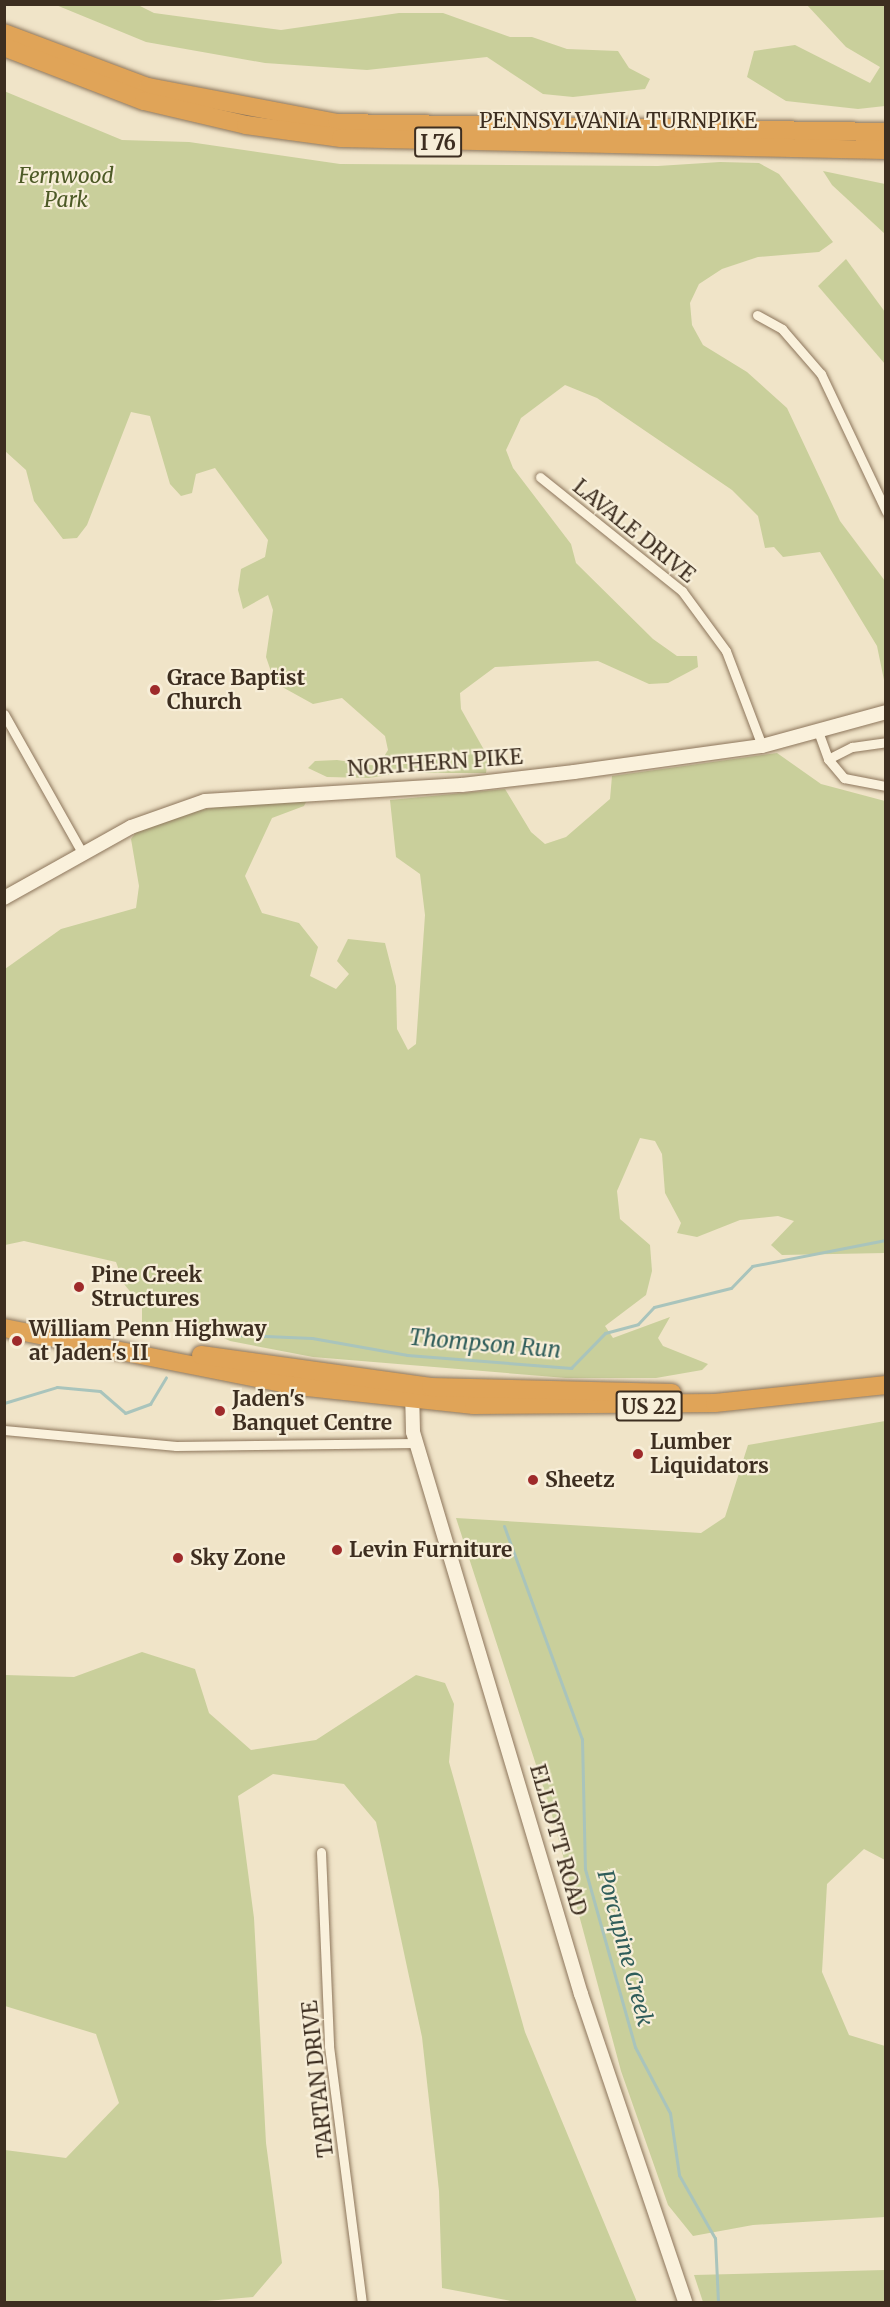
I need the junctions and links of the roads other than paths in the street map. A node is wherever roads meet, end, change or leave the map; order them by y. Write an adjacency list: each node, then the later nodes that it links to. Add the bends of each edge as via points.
1 (4, 33): 3 (highway, PENNSYLVANIA TURNPIKE / I 76, via 148,87 337,123)
2 (4, 47): 4 (highway, PENNSYLVANIA TURNPIKE / I 76, via 144,101 246,125 341,138)
3 (885, 132)
4 (885, 150)
5 (757, 315): 7 (street, via 782,329 821,374)
6 (540, 477): 13 (street, LAVALE DRIVE, via 682,591 726,651)
7 (885, 511)
8 (885, 712): 11 (street, NORTHERN PIKE)
9 (4, 714): 10 (street)
10 (8, 730): 16 (street)
11 (819, 734): 13 (street, NORTHERN PIKE); 14 (street)
12 (885, 742): 14 (street, via 852,747)
13 (762, 746): 16 (street, NORTHERN PIKE, via 462,785 228,797 151,818)
14 (828, 759): 15 (street, via 844,778)
15 (885, 786)
16 (83, 854): 17 (street, NORTHERN PIKE)
17 (4, 898)
18 (4, 1317): 22 (highway, US 22)
19 (4, 1328): 22 (highway, US 22, via 298,1386)
20 (885, 1374): 22 (highway, US 22, via 682,1393)
21 (885, 1385): 22 (highway, US 22, via 763,1400 614,1407)
22 (412, 1393): 24 (street, ELLIOTT ROAD)
23 (4, 1430): 24 (street, via 176,1446)
24 (416, 1443): 27 (street, ELLIOTT ROAD, via 581,1994)
25 (321, 1852): 26 (street, TARTAN DRIVE, via 329,2046)
26 (362, 2302)
27 (685, 2302)

